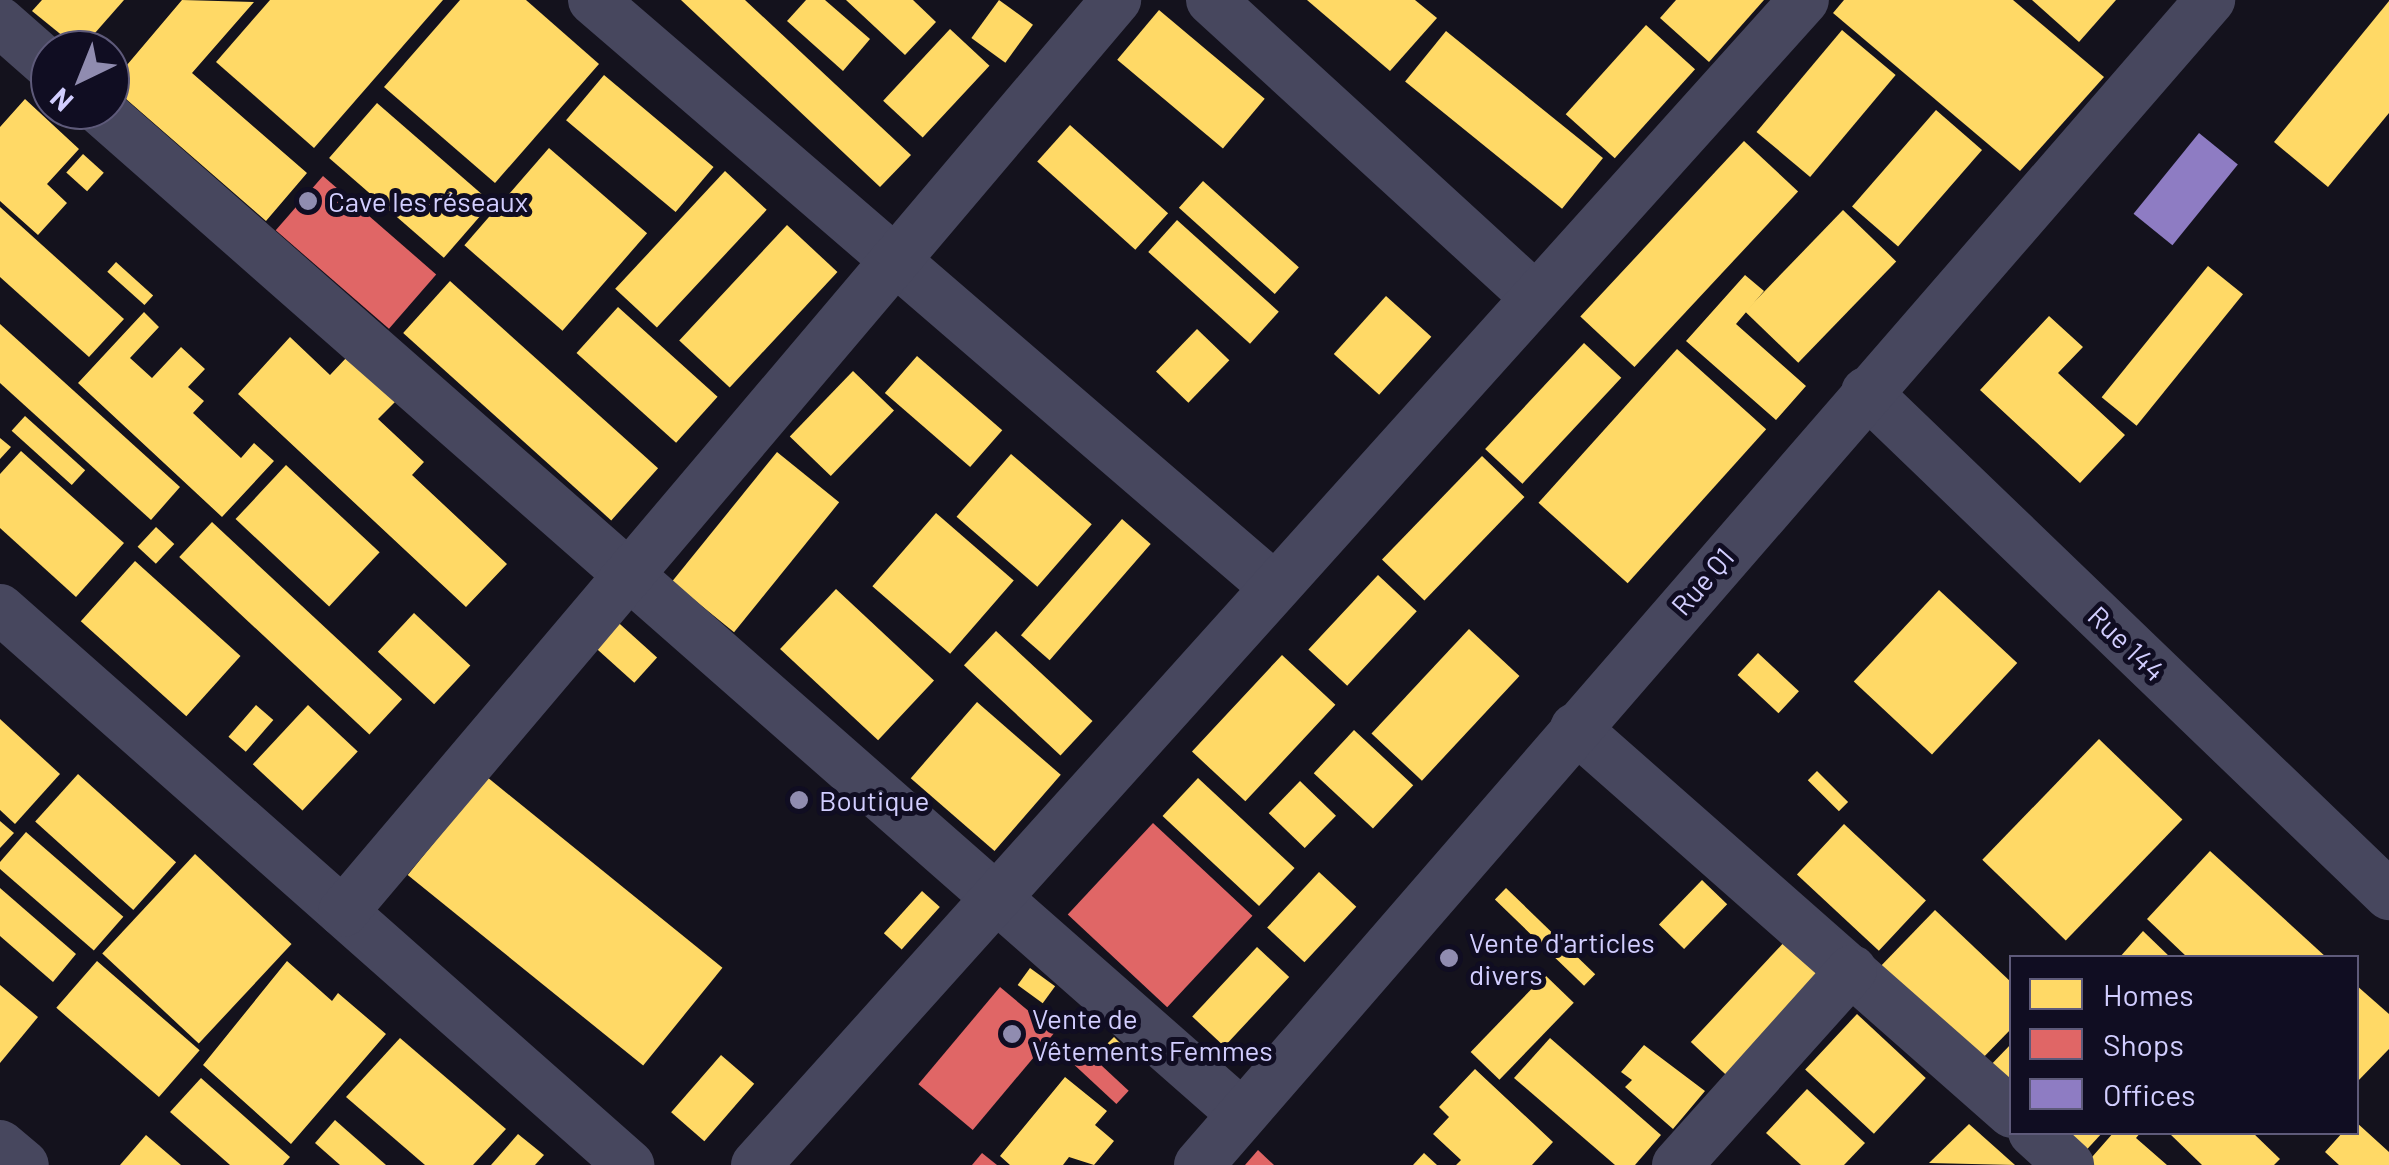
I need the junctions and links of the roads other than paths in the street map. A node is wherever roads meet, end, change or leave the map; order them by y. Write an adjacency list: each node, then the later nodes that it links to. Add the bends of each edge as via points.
1 (593, 0): 9 (street)
2 (1116, 0): 9 (street)
3 (1211, 0): 10 (street)
4 (1804, 0): 10 (street)
5 (2210, 0): 11 (street, Rue Q1)
6 (0, 22): 7 (street)
7 (30, 48)
8 (123, 130): 12 (street)
9 (891, 260): 12 (street); 13 (street)
10 (1535, 298): 13 (street)
11 (1866, 392): 15 (street, Rue Q1); 16 (street, Rue 144)
12 (627, 574): 17 (street); 18 (street)
13 (1272, 586): 17 (street)
14 (0, 610): 18 (street)
15 (1576, 728): 19 (street); 21 (street, Rue Q1)
16 (2389, 895)
17 (995, 897): 21 (street); 26 (street)
18 (343, 912): 25 (street)
19 (1852, 970): 20 (street); 28 (street)
20 (2009, 1110)
21 (1242, 1114): 27 (street, Rue Q1)
22 (2036, 1135): 29 (street)
23 (0, 1145): 24 (street)
24 (24, 1165)
25 (629, 1165)
26 (756, 1165)
27 (1198, 1165)
28 (1677, 1165)
29 (2070, 1165)

